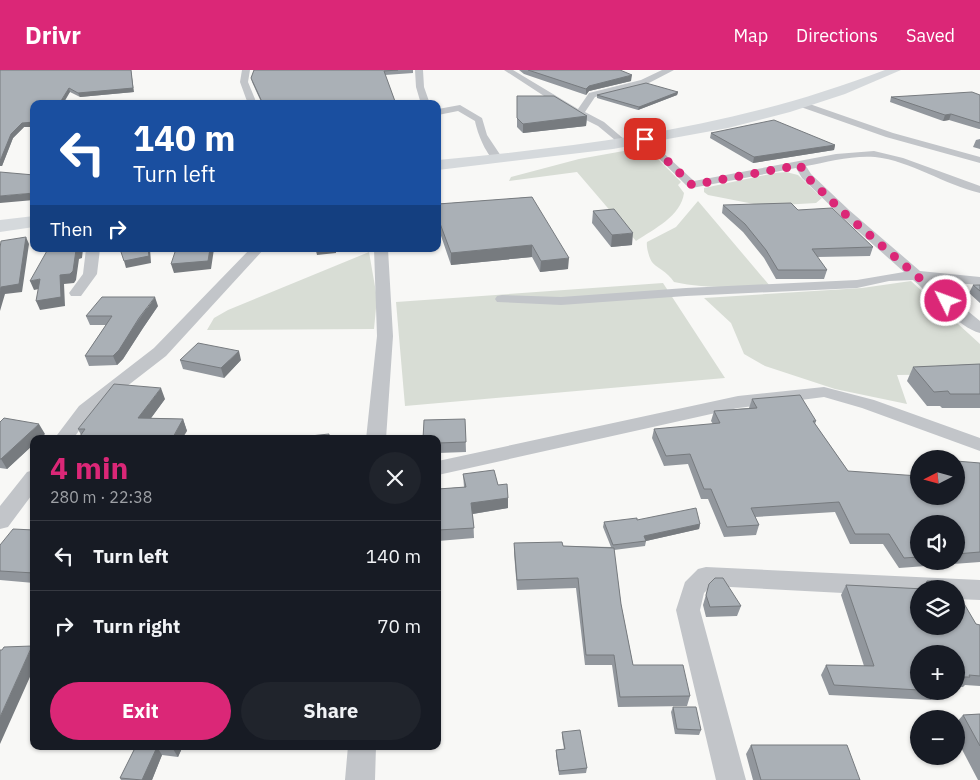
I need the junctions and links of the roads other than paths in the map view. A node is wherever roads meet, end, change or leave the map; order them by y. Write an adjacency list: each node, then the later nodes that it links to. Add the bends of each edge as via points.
1 (246, 70): 6 (street, via 244,82)
2 (419, 70): 7 (street)
3 (508, 70): 10 (street)
4 (670, 70): 10 (street, via 644,82 592,95)
5 (895, 70): 8 (highway)
6 (251, 100)
7 (425, 100)
8 (801, 104): 11 (highway, via 746,120); 14 (street, via 862,128)
9 (441, 111): 13 (street, via 460,108 479,120 482,135)
10 (580, 113): 12 (street, via 601,124)
11 (645, 139): 12 (highway); 16 (street, via 692,185)
12 (622, 142): 13 (highway)
13 (498, 159): 15 (highway)
14 (980, 160)
15 (441, 165)
16 (800, 165): 17 (street, via 836,157 874,154); 23 (street, via 806,176 844,213)
17 (980, 190)
18 (30, 222): 19 (highway)
19 (0, 226)
20 (93, 252): 25 (street, via 90,274)
21 (254, 252): 28 (street, via 160,352 85,410)
22 (382, 252): 29 (street, via 385,336)
23 (917, 275): 24 (street); 26 (street, via 858,284 561,301); 27 (street)
24 (980, 281)
25 (76, 293)
26 (502, 299)
27 (980, 328)
28 (66, 435)
29 (376, 435)
30 (980, 445): 31 (street, via 868,404 824,392 738,402)
31 (441, 467)
32 (30, 482): 33 (street)
33 (0, 521)
34 (910, 587): 39 (street, via 706,576 692,589 688,610)
35 (965, 589): 36 (street)
36 (980, 590)
37 (362, 750): 38 (street)
38 (360, 780)
39 (731, 780)

